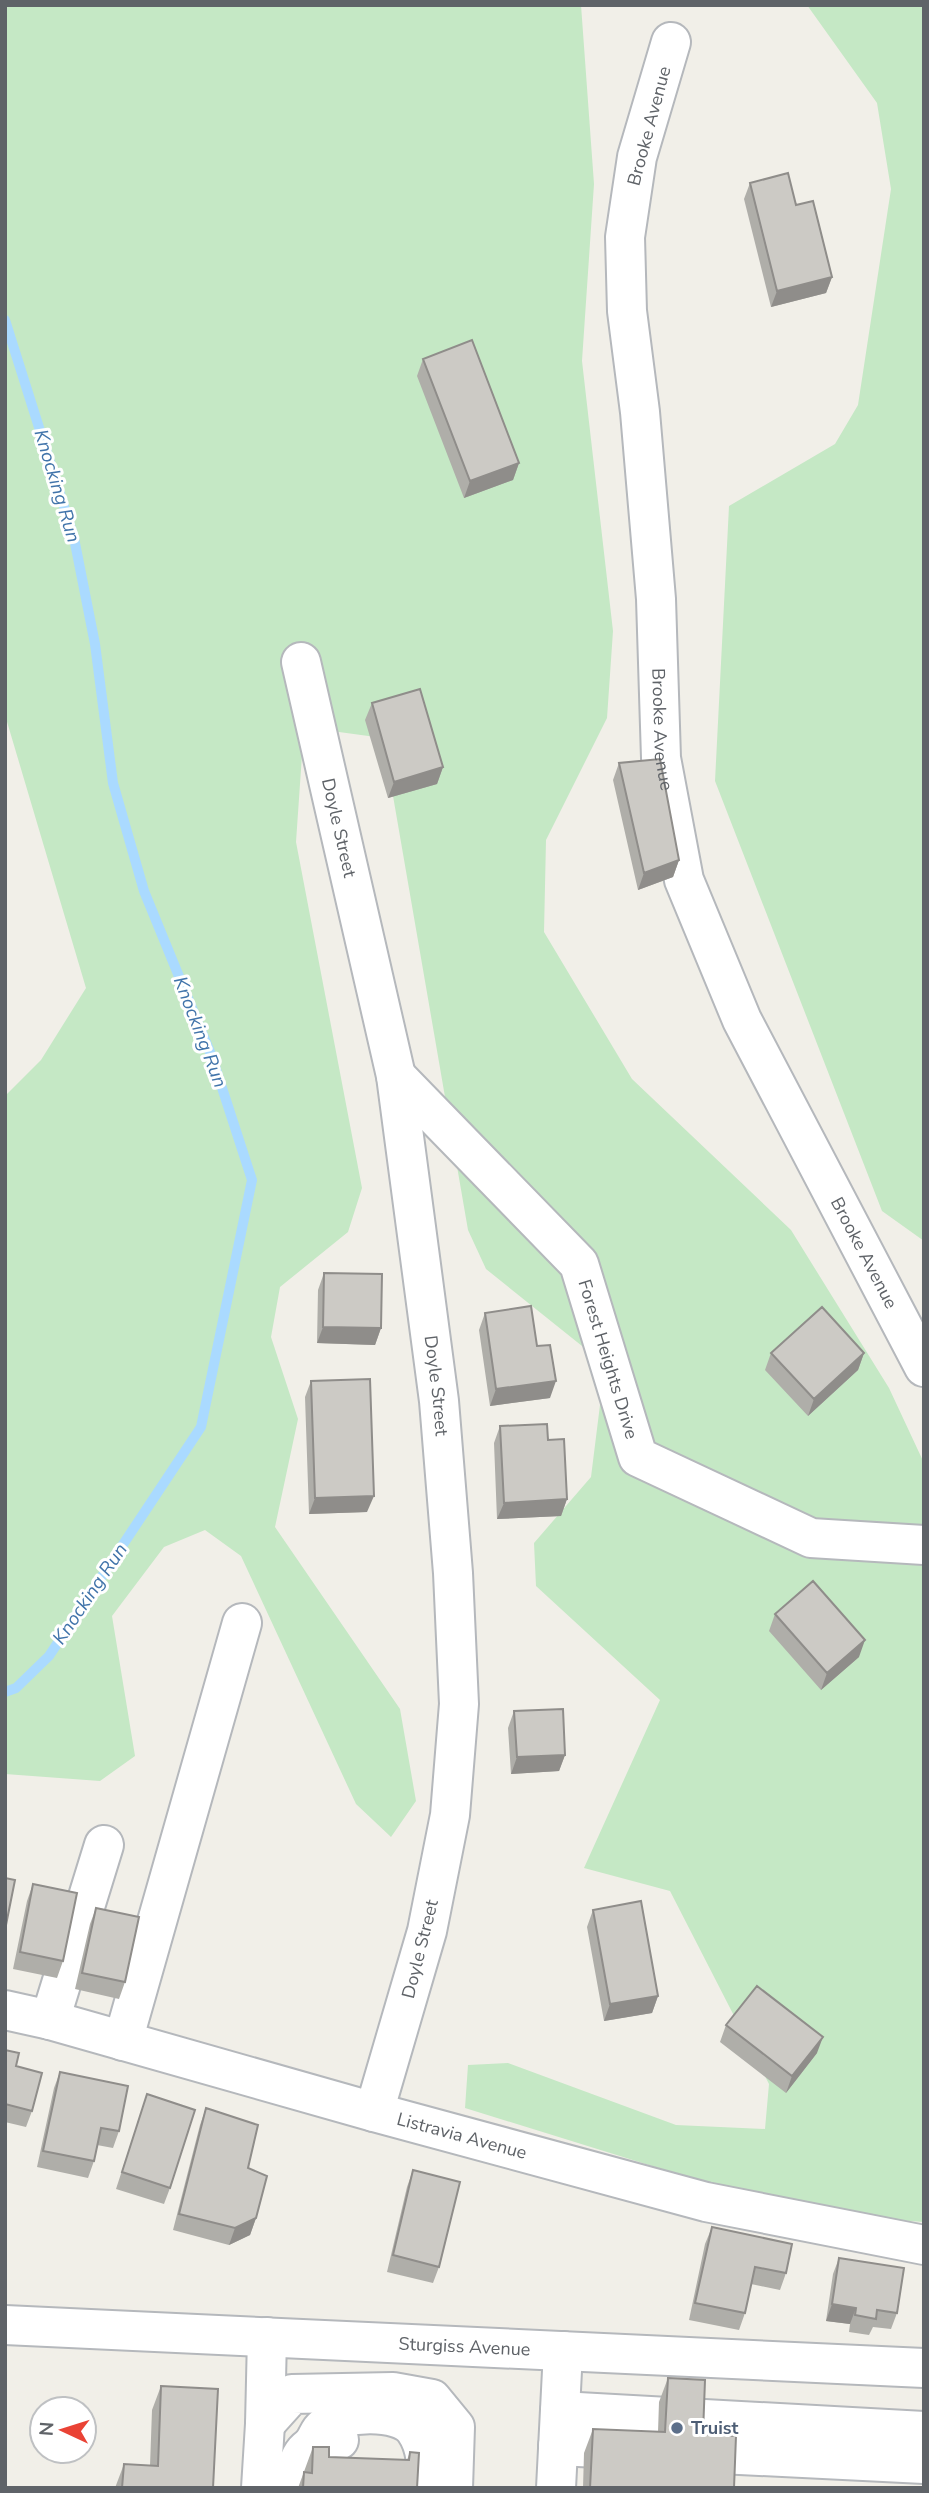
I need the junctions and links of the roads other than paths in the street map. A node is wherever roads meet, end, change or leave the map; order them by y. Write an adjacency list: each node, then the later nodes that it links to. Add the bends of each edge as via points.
1 (671, 42): 4 (street, Brooke Avenue, via 638,157 625,237 627,311 656,599 661,758 684,880 742,1020)
2 (301, 662): 3 (street, Doyle Street)
3 (396, 1076): 5 (street, Forest Heights Drive, via 579,1264 638,1457 811,1538); 11 (street, Doyle Street, via 439,1401 458,1704 450,1815 427,1931)
4 (924, 1367)
5 (924, 1545)
6 (243, 1623): 10 (street)
7 (104, 1845): 9 (street)
8 (5, 2010): 9 (street, Listravia Avenue)
9 (50, 2020): 10 (street, Listravia Avenue)
10 (123, 2041): 11 (street, Listravia Avenue)
11 (374, 2112): 12 (street, Listravia Avenue, via 706,2202)
12 (924, 2245)
13 (5, 2325): 14 (street, Sturgiss Avenue)
14 (267, 2337): 15 (street, Sturgiss Avenue); 21 (street)
15 (446, 2346): 16 (street, Sturgiss Avenue); 18 (street)
16 (563, 2351): 17 (street, Sturgiss Avenue); 20 (street)
17 (924, 2368)
18 (442, 2412): 21 (street, via 432,2399 393,2392 292,2394); 28 (street, via 455,2427)
19 (924, 2412): 20 (street)
20 (560, 2420): 22 (street); 23 (street); 24 (street); 29 (street)
21 (265, 2424): 26 (street)
22 (924, 2431)
23 (924, 2449)
24 (924, 2464)
25 (426, 2474): 27 (street, via 414,2428 396,2417 346,2416 323,2428 302,2455)
26 (261, 2488)
27 (294, 2488)
28 (453, 2488)
29 (556, 2488)

